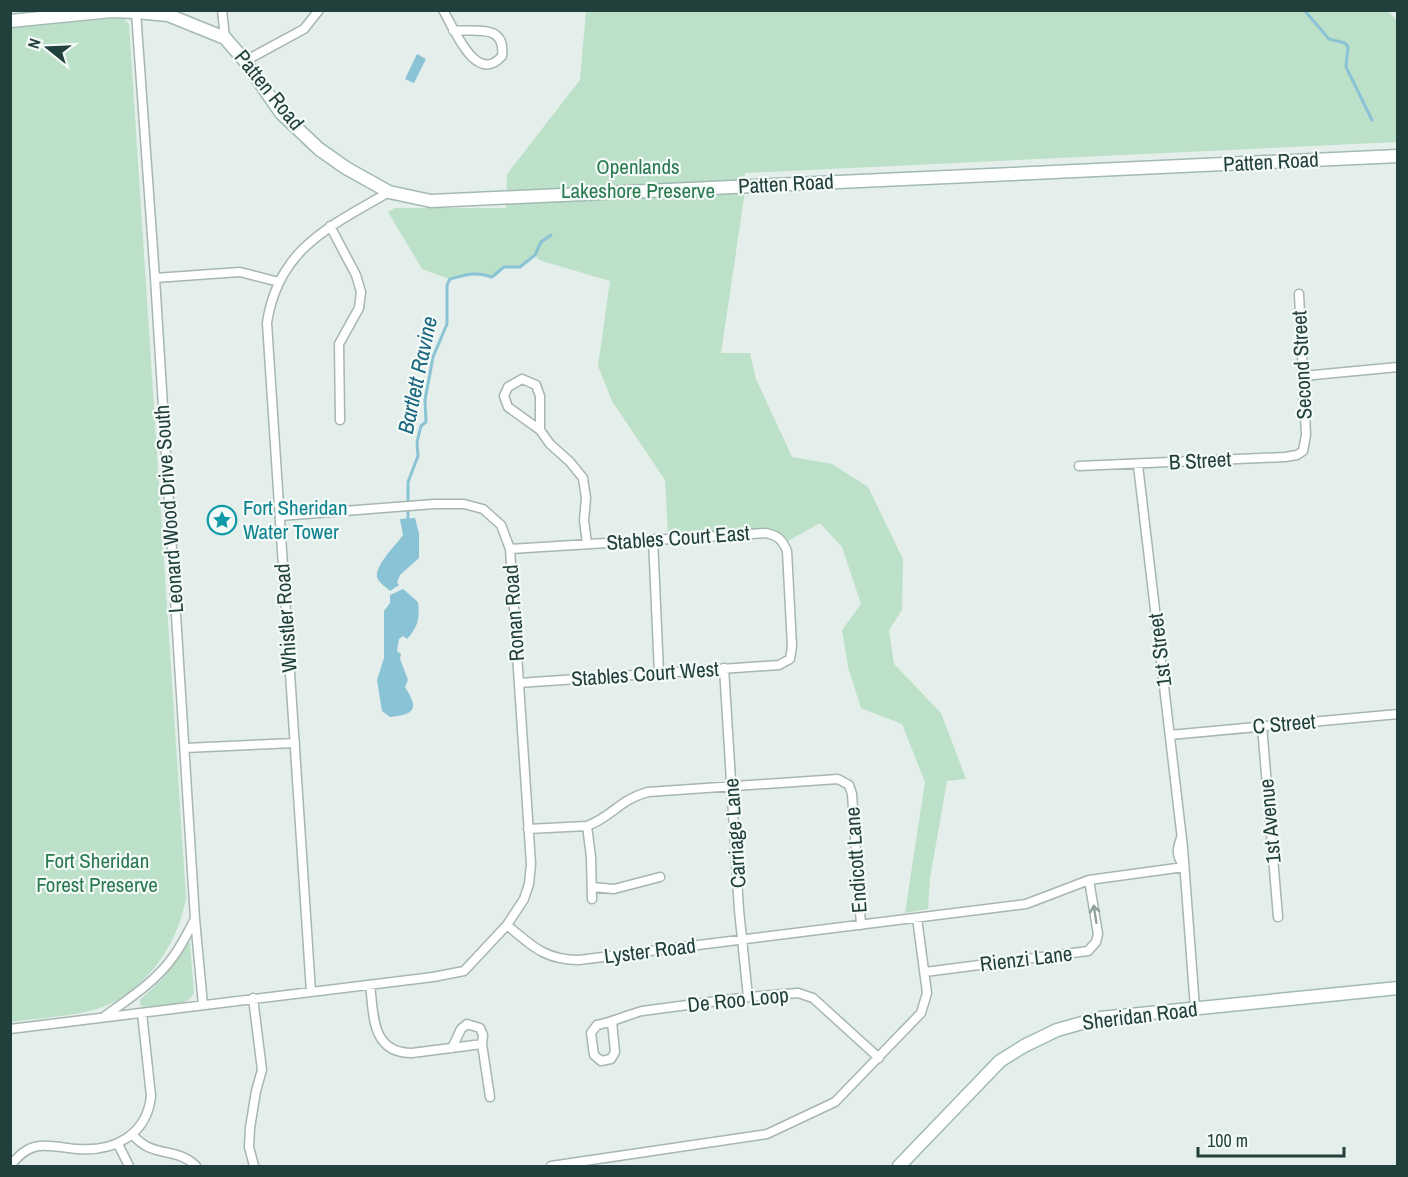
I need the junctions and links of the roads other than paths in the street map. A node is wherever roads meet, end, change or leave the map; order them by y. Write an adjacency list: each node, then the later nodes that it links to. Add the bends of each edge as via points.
1 (222, 10): 10 (street)
2 (319, 10): 11 (street, via 304,29)
3 (443, 10): 9 (street)
4 (112, 11): 5 (street, Patten Road); 7 (street, Patten Road)
5 (136, 12): 6 (street, Patten Road); 15 (street, Leonard Wood Drive South)
6 (166, 13): 10 (street, Patten Road)
7 (32, 14): 8 (street, Patten Road)
8 (10, 21)
9 (453, 30): 9 (street, via 475,61 490,64 502,56 501,41 489,31)
10 (225, 38): 11 (street, Patten Road)
11 (245, 61): 13 (street, Patten Road, via 281,113 319,149)
12 (1398, 156): 13 (street, Patten Road, via 431,201)
13 (389, 192): 14 (street, Whistler Road)
14 (330, 226): 16 (street, Whistler Road, via 299,252); 20 (street, via 362,292 359,308 339,344)
15 (155, 278): 16 (street, via 240,272); 37 (street, Leonard Wood Drive South)
16 (279, 282): 25 (street, Whistler Road, via 267,323)
17 (1299, 294): 19 (street, Second Street)
18 (1398, 367): 19 (street)
19 (1303, 376): 22 (street, Second Street)
20 (340, 420)
21 (540, 430): 21 (street, via 540,396 536,385 517,381 504,396 508,407); 27 (street, via 583,478)
22 (1306, 435): 23 (street, B Street, via 1303,451 1297,455)
23 (1138, 465): 24 (street, B Street); 35 (street, 1st Street)
24 (1079, 466)
25 (280, 516): 28 (street, Ronan Road, via 464,504 489,513 501,525); 36 (street, Whistler Road)
26 (653, 539): 27 (street, Stables Court East); 29 (street, Stables Court East, via 766,533 782,540 787,551 792,646 790,659); 31 (street)
27 (587, 544): 28 (street, Stables Court East)
28 (510, 549): 32 (street, Ronan Road)
29 (771, 666): 30 (street, Stables Court West)
30 (724, 668): 31 (street, Stables Court West); 38 (street, Carriage Lane)
31 (659, 673): 32 (street, Stables Court West)
32 (519, 683): 40 (street, Ronan Road)
33 (1398, 714): 34 (street, C Street)
34 (1262, 726): 35 (street, C Street); 46 (street, 1st Avenue)
35 (1170, 735): 41 (street, 1st Street)
36 (295, 743): 37 (street); 55 (street, Whistler Road)
37 (185, 748): 48 (street, Leonard Wood Drive South)
38 (732, 786): 39 (street, via 637,795); 49 (street, Endicott Lane, via 838,779 849,785); 51 (street, Carriage Lane)
39 (587, 826): 40 (street); 44 (street)
40 (528, 829): 50 (street, Ronan Road, via 529,884)
41 (1184, 867): 43 (street, Lyster Road); 59 (street, 1st Street)
42 (660, 878): 44 (street, via 614,890)
43 (1089, 880): 47 (street, Lyster Road, via 1026,904); 52 (street, Rienzi Lane, one-way to 43, via 1088,951 1098,934)
44 (592, 887): 45 (street)
45 (592, 899)
46 (1278, 917)
47 (917, 918): 49 (street, Lyster Road); 52 (street)
48 (195, 919): 58 (street, Leonard Wood Drive South); 61 (street, via 160,973)
49 (861, 925): 51 (street, Lyster Road)
50 (507, 926): 51 (street, Lyster Road, via 542,954 565,960); 53 (street, via 464,970)
51 (742, 940): 56 (street, Carriage Lane)
52 (925, 972): 66 (street, via 927,993 921,1012)
53 (370, 985): 55 (street); 65 (street, via 376,1031 390,1048 412,1053)
54 (1398, 988): 59 (street, Sheridan Road)
55 (311, 992): 57 (street)
56 (748, 997): 62 (street, De Roo Loop, via 642,1011); 66 (street, De Roo Loop, via 789,992 813,998)
57 (253, 998): 58 (street); 73 (street, via 262,1070 250,1128)
58 (203, 1005): 60 (street)
59 (1195, 1008): 75 (street, Sheridan Road, via 1076,1023 1024,1046 990,1071)
60 (142, 1013): 61 (street); 68 (street, via 151,1096 147,1116)
61 (102, 1018): 63 (street)
62 (612, 1022): 62 (street, De Roo Loop, via 597,1025 591,1033 594,1055 601,1061 611,1059 615,1052)
63 (10, 1029)
64 (482, 1044): 65 (street); 65 (street, via 480,1028 467,1024); 67 (street)
65 (452, 1047)
66 (879, 1058): 74 (street, via 835,1102 767,1134)
67 (490, 1097)
68 (133, 1135): 69 (street); 72 (street, via 146,1147 184,1157)
69 (118, 1144): 70 (street, via 92,1149 38,1146 19,1155); 71 (street)
70 (10, 1166)
71 (129, 1167)
72 (196, 1167)
73 (254, 1167)
74 (551, 1167)
75 (899, 1167)

